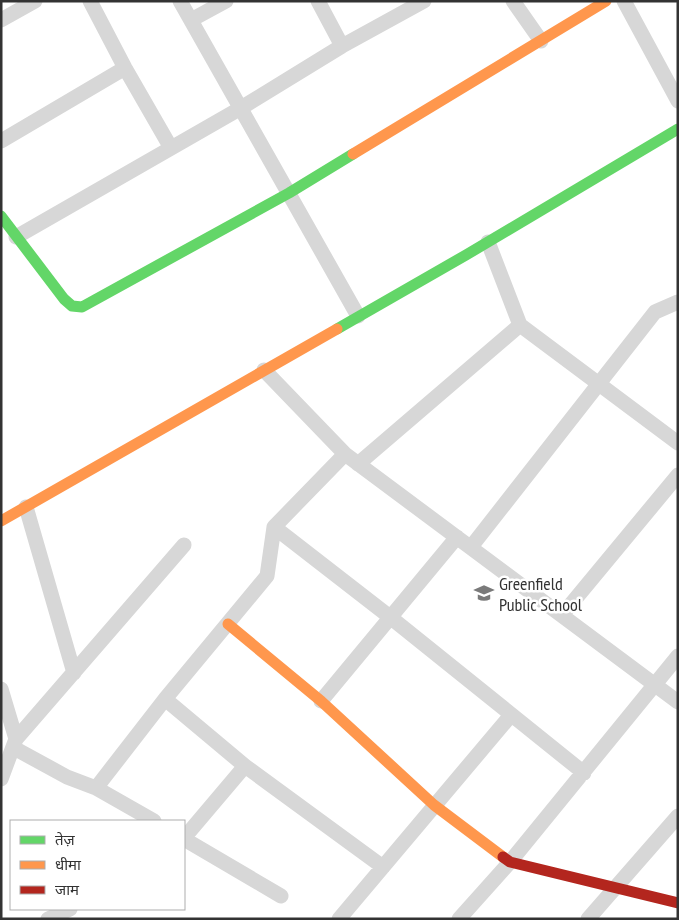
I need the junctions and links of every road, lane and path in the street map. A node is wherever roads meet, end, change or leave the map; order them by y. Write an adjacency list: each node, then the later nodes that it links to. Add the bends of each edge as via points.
1 (35, 1): 10 (street)
2 (90, 1): 14 (street)
3 (180, 1): 11 (street)
4 (226, 1): 11 (street)
5 (318, 1): 13 (street)
6 (424, 1): 13 (street)
7 (513, 1): 12 (street)
8 (606, 1): 12 (street)
9 (624, 1): 15 (street)
10 (1, 20)
11 (191, 20): 16 (street)
12 (541, 41): 20 (street)
13 (342, 46): 16 (street)
14 (125, 68): 18 (street); 19 (street)
15 (678, 101)
16 (241, 108): 19 (street); 20 (street)
17 (678, 129): 23 (street)
18 (1, 141)
19 (171, 148): 22 (street)
20 (289, 193): 22 (street, via 82,307 72,306 64,299); 25 (street)
21 (1, 216): 22 (street)
22 (16, 237)
23 (488, 242): 25 (street); 26 (street)
24 (678, 302): 28 (street, via 656,312)
25 (358, 316): 27 (street)
26 (520, 325): 28 (street); 31 (street)
27 (264, 370): 30 (street); 33 (street)
28 (599, 383): 29 (street); 38 (street)
29 (678, 443)
30 (345, 454): 31 (street); 35 (street)
31 (358, 464): 36 (street)
32 (678, 475): 39 (street)
33 (26, 507): 34 (street); 43 (street)
34 (1, 521)
35 (274, 527): 40 (street); 41 (street, via 267,576)
36 (457, 537): 38 (street); 40 (street)
37 (184, 545): 43 (street)
38 (471, 547): 39 (street)
39 (562, 615): 44 (street)
40 (390, 617): 47 (street); 49 (street)
41 (228, 624): 46 (street); 47 (street)
42 (678, 656): 44 (street)
43 (74, 673): 50 (street)
44 (656, 685): 48 (street); 52 (street)
45 (1, 689): 50 (street)
46 (165, 699): 51 (street); 54 (street)
47 (321, 701): 55 (street)
48 (678, 702)
49 (511, 715): 52 (street); 55 (street)
50 (15, 744): 53 (street); 54 (street, via 67,777)
51 (245, 766): 59 (street); 62 (street)
52 (584, 773): 61 (street)
53 (1, 779)
54 (96, 788): 57 (street)
55 (434, 805): 61 (street); 62 (street)
56 (678, 816): 58 (street)
57 (152, 820)
58 (673, 832): 63 (street)
59 (185, 837)
60 (185, 839): 64 (street)
61 (510, 862): 63 (street); 69 (street)
62 (383, 867): 68 (street)
63 (615, 888): 65 (street); 70 (street)
64 (281, 896)
65 (678, 903)
66 (68, 910): 67 (street)
67 (48, 919)
68 (338, 919)
69 (459, 919)
70 (588, 919)

